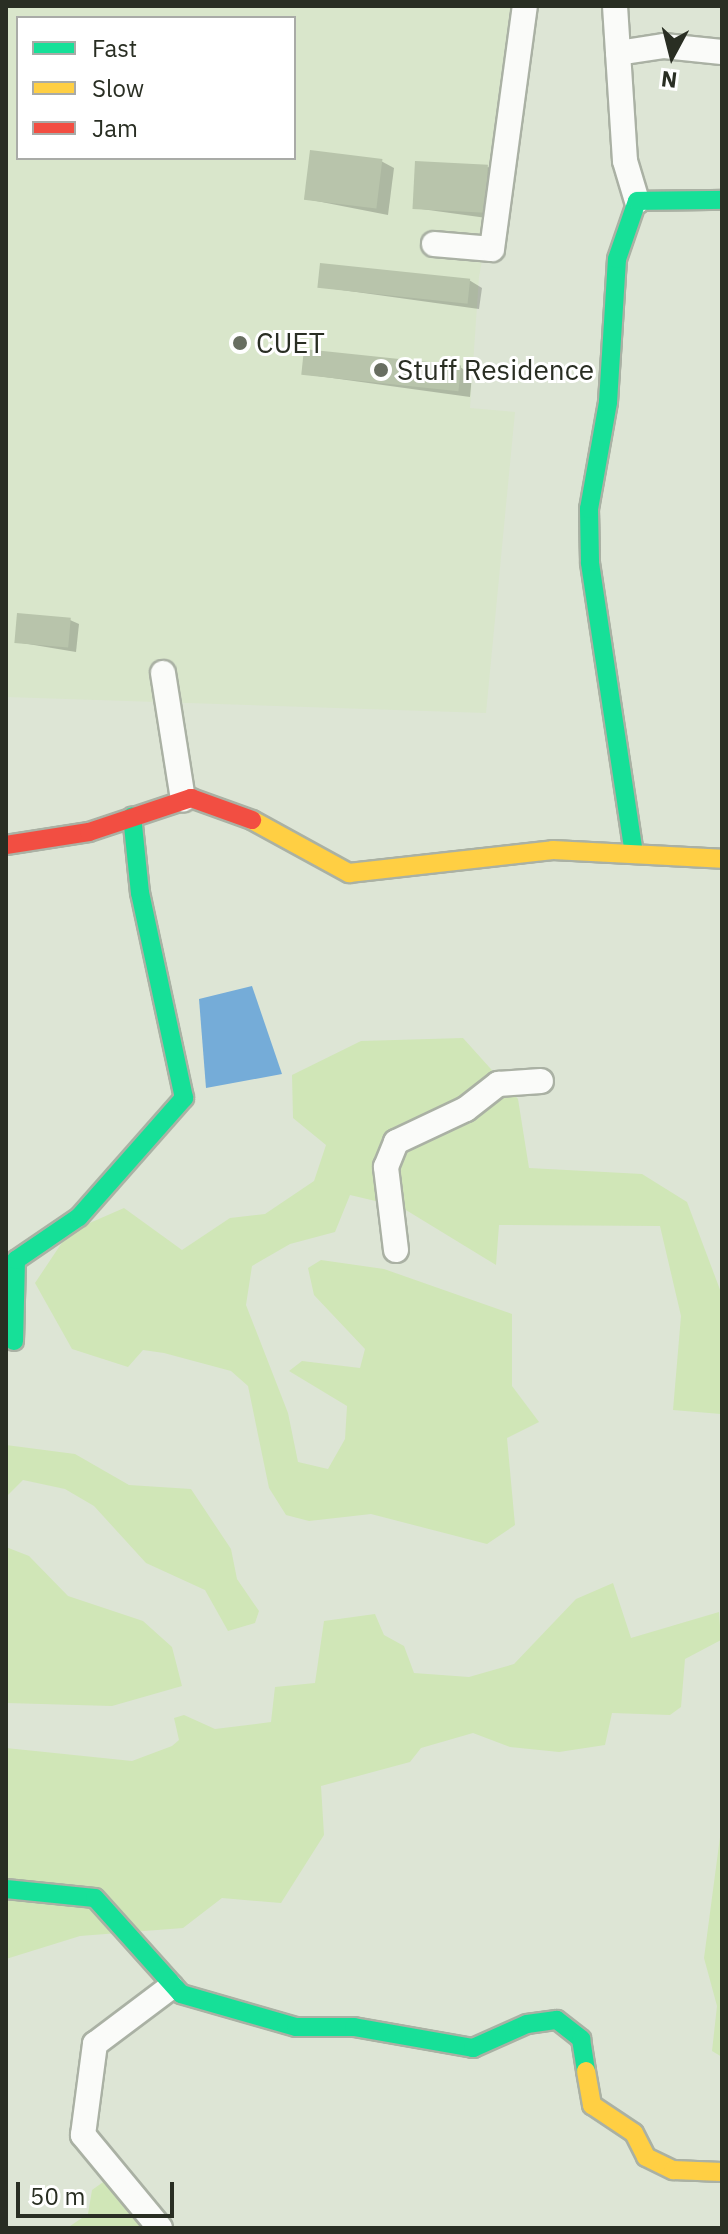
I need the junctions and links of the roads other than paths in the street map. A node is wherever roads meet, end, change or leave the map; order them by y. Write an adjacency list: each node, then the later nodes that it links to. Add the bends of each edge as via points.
1 (525, 6): 7 (street, via 492,249)
2 (615, 6): 4 (street)
3 (722, 52): 4 (street, via 664,46)
4 (618, 53): 6 (street, via 625,161)
5 (722, 200): 6 (street)
6 (637, 201): 12 (street, via 628,210 617,259 608,402 589,509 596,626)
7 (434, 244)
8 (163, 673): 9 (street)
9 (183, 799): 10 (street); 12 (street, via 281,831 349,873 553,850)
10 (132, 816): 11 (street, via 89,832); 16 (street, via 140,893 184,1098 79,1217 16,1260)
11 (6, 845)
12 (634, 854): 13 (street)
13 (722, 859)
14 (541, 1081): 15 (street, via 498,1084 466,1109 396,1142 386,1167)
15 (396, 1250)
16 (14, 1341)
17 (6, 1889): 18 (street, via 95,1898)
18 (171, 1987): 19 (street, via 204,2004 308,2030 354,2027 473,2048 527,2024 557,2020 581,2039 592,2105 634,2133 646,2157 673,2170); 20 (street, via 95,2044 83,2135)
19 (722, 2172)
20 (160, 2228)

